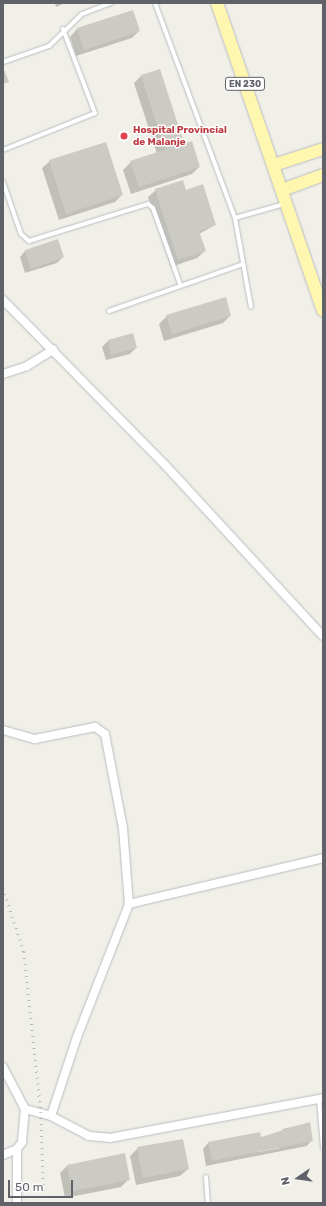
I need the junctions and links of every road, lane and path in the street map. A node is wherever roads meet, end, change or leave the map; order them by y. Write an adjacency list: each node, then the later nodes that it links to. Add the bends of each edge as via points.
1 (111, 3): 4 (lane, via 82,14)
2 (155, 3): 13 (lane)
3 (216, 3): 8 (main road, EN 230)
4 (63, 29): 5 (lane, via 49,46); 7 (lane, via 95,113)
5 (3, 62)
6 (323, 149): 8 (main road)
7 (3, 150)
8 (274, 165): 11 (main road, EN 230)
9 (323, 175): 11 (main road)
10 (3, 182): 15 (lane, via 21,234 29,241 148,204 153,208)
11 (282, 190): 12 (main road, EN 230)
12 (287, 203): 13 (lane); 18 (main road, EN 230)
13 (235, 218): 14 (lane)
14 (243, 264): 15 (lane); 17 (lane)
15 (180, 284): 19 (lane)
16 (3, 300): 20 (street)
17 (251, 307)
18 (323, 310)
19 (109, 312)
20 (53, 350): 21 (street, via 27,366); 22 (street, via 166,466)
21 (3, 374)
22 (323, 636)
23 (3, 730): 25 (street, via 46,740 94,727 105,734 123,828)
24 (323, 858): 25 (street)
25 (129, 904): 29 (street, via 77,1037)
26 (3, 1067): 28 (street)
27 (321, 1098): 29 (street, via 110,1138 89,1136); 30 (lane)
28 (25, 1109): 29 (street); 31 (street, via 22,1142)
29 (51, 1116)
30 (323, 1148)
31 (17, 1150): 32 (street); 34 (street)
32 (3, 1155)
33 (206, 1177): 35 (lane)
34 (17, 1203)
35 (208, 1203)

